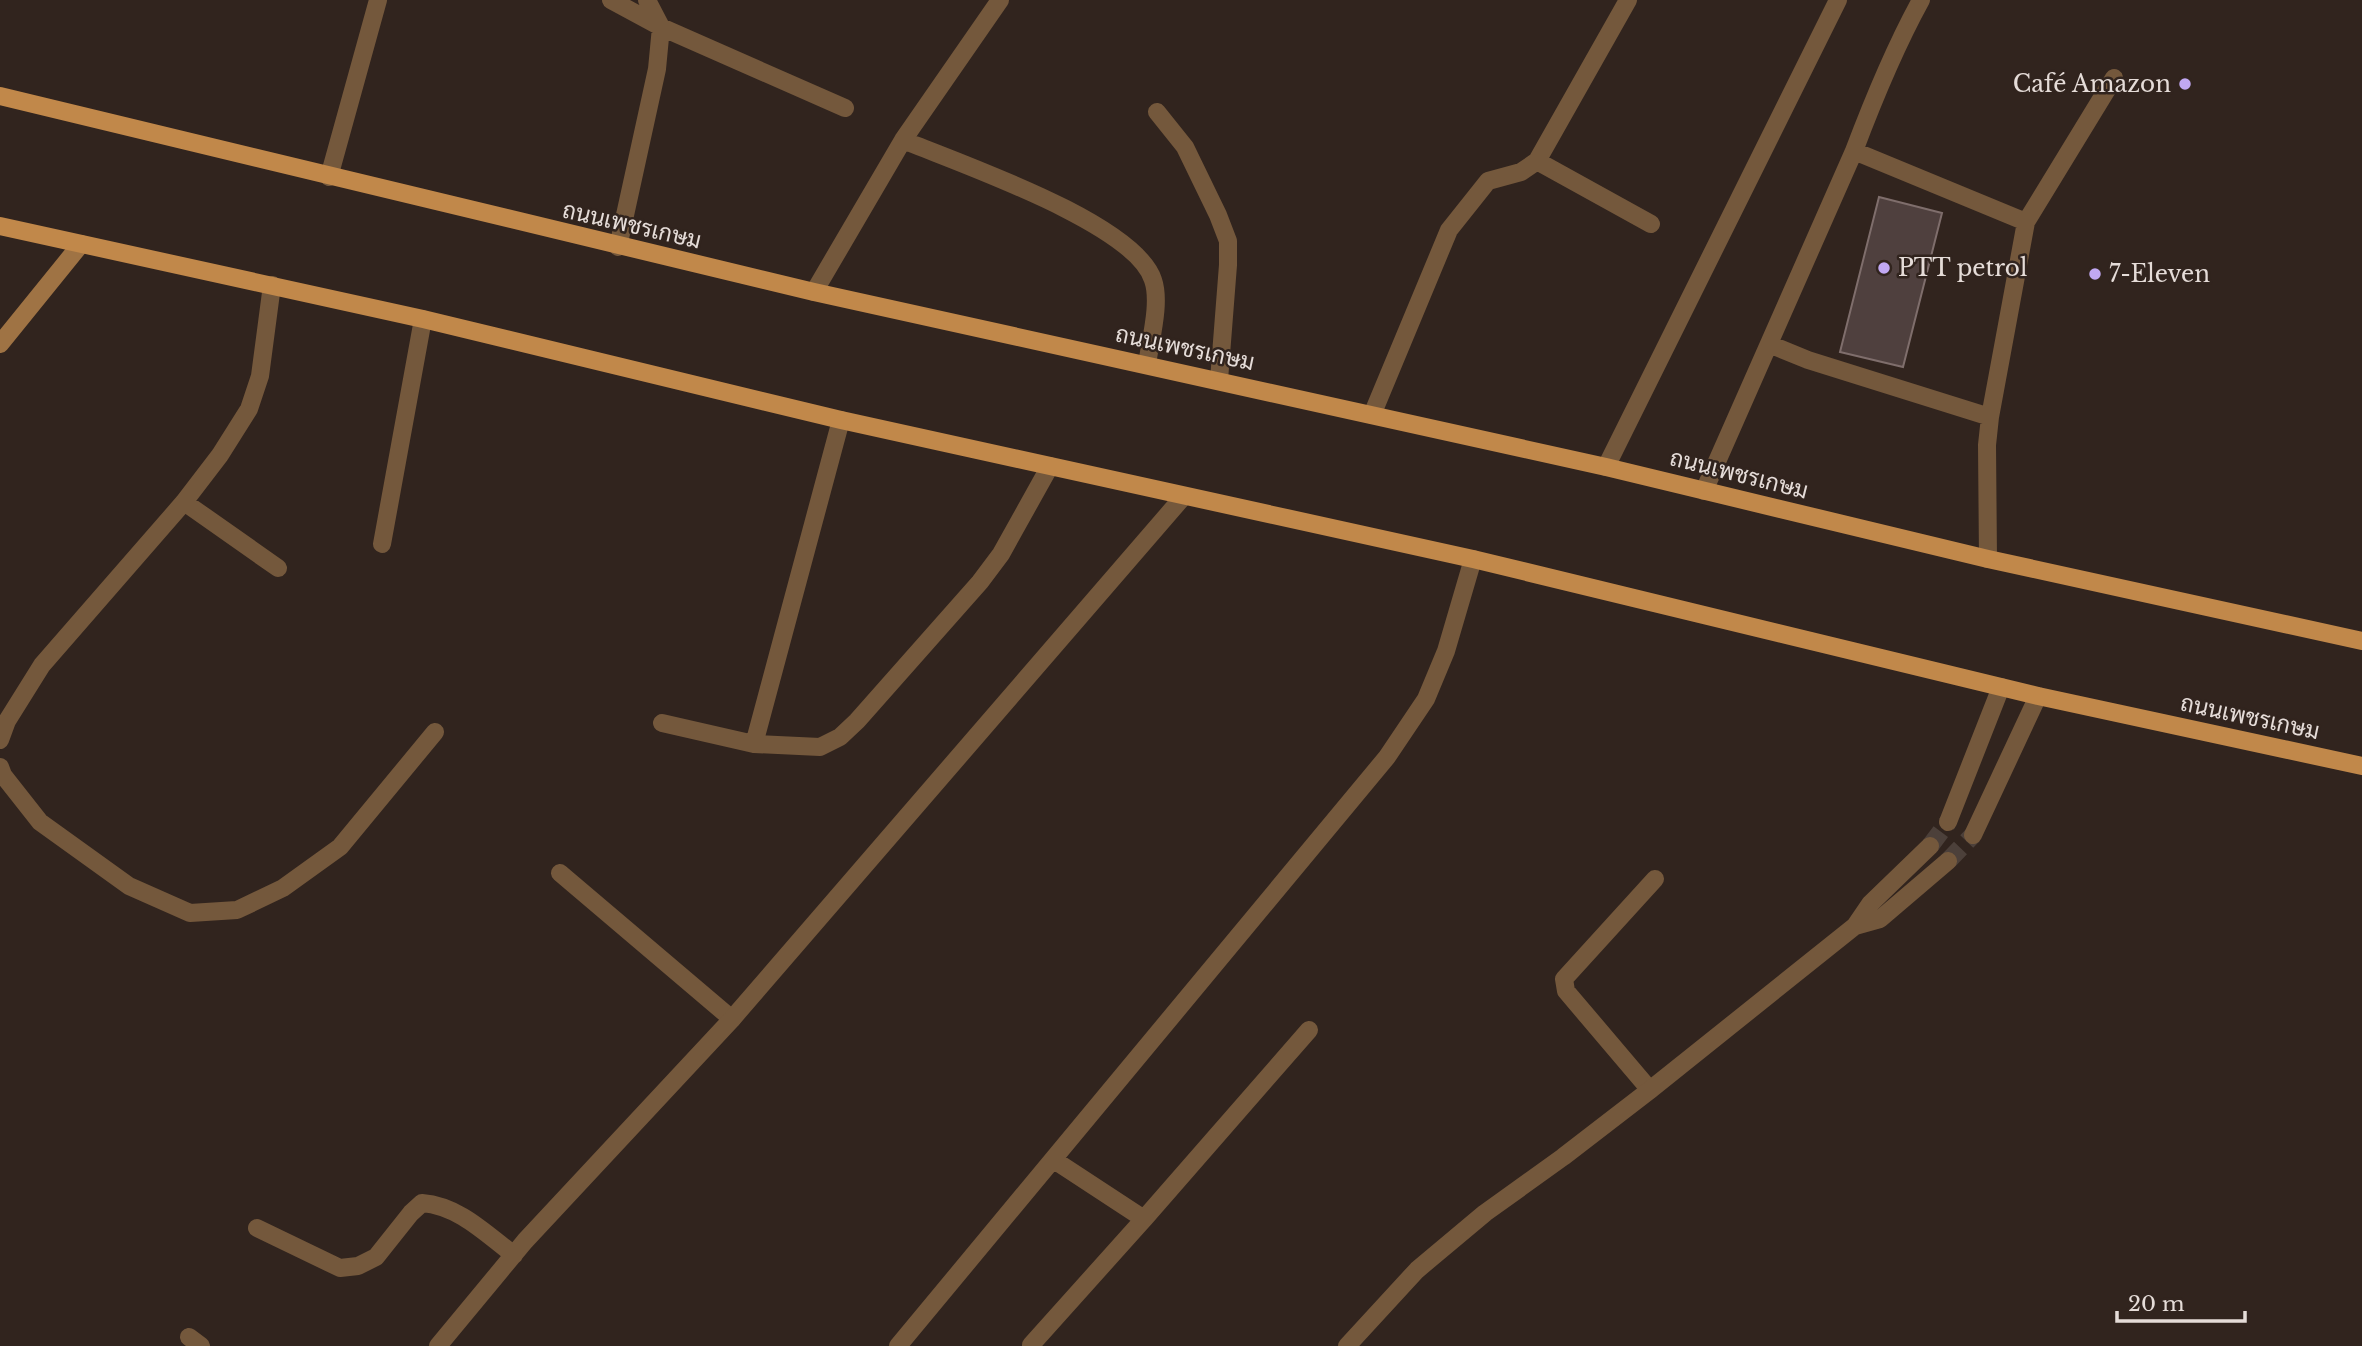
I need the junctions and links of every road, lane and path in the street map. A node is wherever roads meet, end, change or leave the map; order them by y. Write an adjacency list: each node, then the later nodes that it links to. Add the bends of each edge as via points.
1 (378, 0): 16 (street)
2 (611, 0): 8 (street)
3 (647, 0): 8 (street)
4 (1000, 0): 13 (street)
5 (1628, 0): 15 (street)
6 (1838, 0): 33 (street)
7 (1921, 0): 14 (street, via 1885,70)
8 (661, 27): 11 (street); 21 (street, via 657,69)
9 (2114, 78): 17 (street)
10 (0, 96): 16 (main road, ถนนเพชรเกษม)
11 (845, 108)
12 (1157, 112): 28 (street, via 1185,147 1228,241)
13 (903, 140): 23 (street); 27 (street, via 1040,196 1130,248 1152,277 1156,295)
14 (1854, 151): 17 (street); 26 (street)
15 (1537, 161): 18 (street); 29 (street, via 1521,172 1488,181 1449,230)
16 (329, 177): 21 (main road, ถนนเพชรเกษม)
17 (2026, 222): 30 (street)
18 (1651, 224)
19 (0, 226): 20 (main road, ถนนเพชรเกษม)
20 (81, 244): 22 (main road, ถนนเพชรเกษม); 25 (street)
21 (618, 247): 23 (main road, ถนนเพชรเกษม)
22 (272, 285): 24 (main road, ถนนเพชรเกษม); 36 (street, via 260,376 249,409)
23 (814, 292): 27 (main road, ถนนเพชรเกษม)
24 (423, 319): 31 (main road, ถนนเพชรเกษม); 37 (street)
25 (0, 344)
26 (1769, 344): 30 (street); 34 (street)
27 (1147, 365): 28 (main road, ถนนเพชรเกษม)
28 (1219, 380): 29 (main road, ถนนเพชรเกษม)
29 (1372, 415): 33 (main road, ถนนเพชรเกษม)
30 (1990, 417): 39 (street)
31 (841, 421): 32 (main road, ถนนเพชรเกษม); 47 (street)
32 (1050, 466): 35 (main road, ถนนเพชรเกษม); 47 (street, via 1001,554 980,582 857,721 820,747)
33 (1606, 467): 34 (main road, ถนนเพชรเกษม)
34 (1704, 491): 39 (main road, ถนนเพชรเกษม)
35 (1183, 497): 38 (main road, ถนนเพชรเกษม); 57 (street)
36 (184, 502): 40 (street); 46 (street, via 42,665)
37 (382, 544)
38 (1473, 559): 42 (main road, ถนนเพชรเกษม); 60 (street, via 1446,651 1426,699 1387,757)
39 (1988, 559): 41 (main road, ถนนเพชรเกษม)
40 (278, 568)
41 (2362, 641)
42 (2001, 687): 43 (main road, ถนนเพชรเกษม); 50 (street)
43 (2038, 696): 48 (main road, ถนนเพชรเกษม); 51 (street)
44 (662, 723): 47 (street)
45 (435, 732): 49 (street, via 340,847 283,888 237,910 190,913 129,886 40,822)
46 (0, 740)
47 (754, 744)
48 (2362, 766)
49 (0, 767)
50 (1948, 822)
51 (1973, 835)
52 (1930, 846): 56 (street, via 1870,904)
53 (1948, 862): 56 (street, via 1880,919)
54 (560, 873): 57 (street)
55 (1655, 879): 59 (street, via 1564,979 1566,991)
56 (1854, 926): 59 (street)
57 (732, 1019): 63 (street)
58 (1309, 1030): 61 (street)
59 (1650, 1090): 67 (street, via 1485,1213 1417,1270)
60 (1054, 1160): 61 (street); 66 (street)
61 (1144, 1219): 64 (street)
62 (257, 1228): 63 (street, via 340,1268 358,1266 376,1257 422,1203 436,1204 461,1214)
63 (514, 1255): 65 (street)
64 (1031, 1345)
65 (438, 1346)
66 (898, 1346)
67 (1347, 1346)

